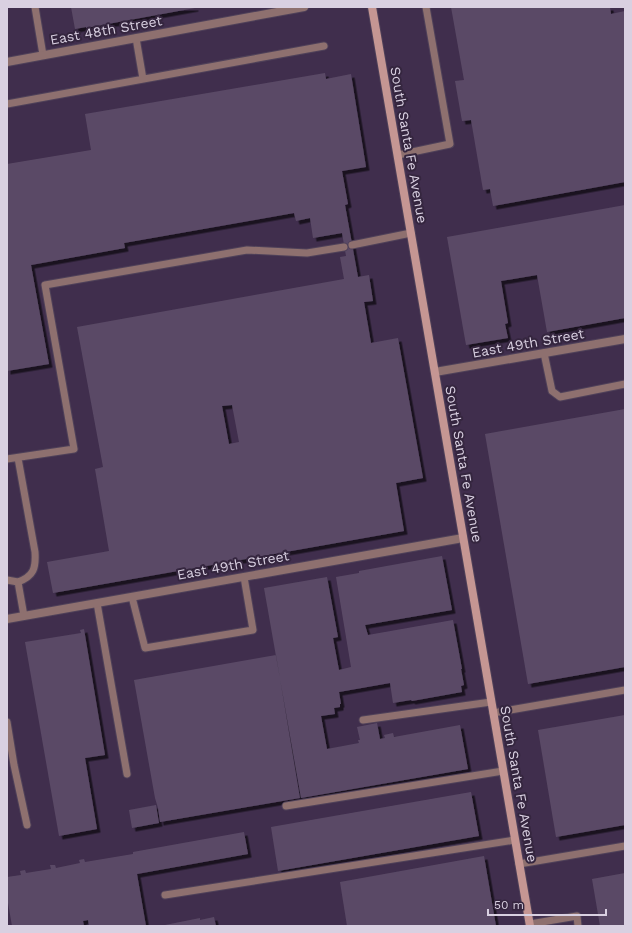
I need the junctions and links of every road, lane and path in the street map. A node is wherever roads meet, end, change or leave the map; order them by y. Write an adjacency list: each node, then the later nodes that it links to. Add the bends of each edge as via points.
1 (35, 7): 7 (lane)
2 (304, 7): 5 (street, East 48th Street)
3 (372, 7): 11 (main road, South Santa Fe Avenue)
4 (426, 7): 11 (lane, via 450,144)
5 (136, 38): 7 (street, East 48th Street); 9 (lane)
6 (324, 46): 9 (lane)
7 (43, 55): 8 (street, East 48th Street)
8 (7, 62)
9 (143, 80): 10 (lane)
10 (7, 104)
11 (398, 155): 12 (main road, South Santa Fe Avenue)
12 (411, 233): 13 (lane); 17 (main road, South Santa Fe Avenue)
13 (352, 245)
14 (344, 247): 19 (lane, via 307,253 247,250 45,285 74,449)
15 (625, 339): 16 (street, East 49th Street)
16 (544, 353): 17 (street, East 49th Street); 18 (lane, via 552,391 560,397)
17 (435, 372): 21 (main road, South Santa Fe Avenue)
18 (625, 384)
19 (18, 458): 20 (lane); 24 (lane, via 36,562 32,573 25,580)
20 (7, 460)
21 (463, 538): 22 (street, East 49th Street); 30 (main road, South Santa Fe Avenue)
22 (244, 577): 25 (street, East 49th Street); 25 (lane, via 253,630 145,648)
23 (7, 580): 24 (lane)
24 (18, 582): 27 (lane)
25 (132, 597): 26 (street, East 49th Street)
26 (97, 603): 27 (street, East 49th Street); 35 (lane)
27 (24, 616): 28 (street, East 49th Street)
28 (7, 619)
29 (625, 690): 31 (lane)
30 (491, 702): 31 (main road, South Santa Fe Avenue); 32 (lane)
31 (493, 713): 34 (main road, South Santa Fe Avenue)
32 (363, 720)
33 (7, 722): 37 (lane)
34 (503, 771): 36 (lane); 38 (main road, South Santa Fe Avenue)
35 (127, 774)
36 (286, 806)
37 (27, 825)
38 (515, 840): 40 (main road, South Santa Fe Avenue); 41 (lane)
39 (625, 846): 40 (lane)
40 (519, 864): 42 (main road, South Santa Fe Avenue)
41 (165, 895)
42 (530, 925): 43 (lane, via 577,916)
43 (578, 926)

